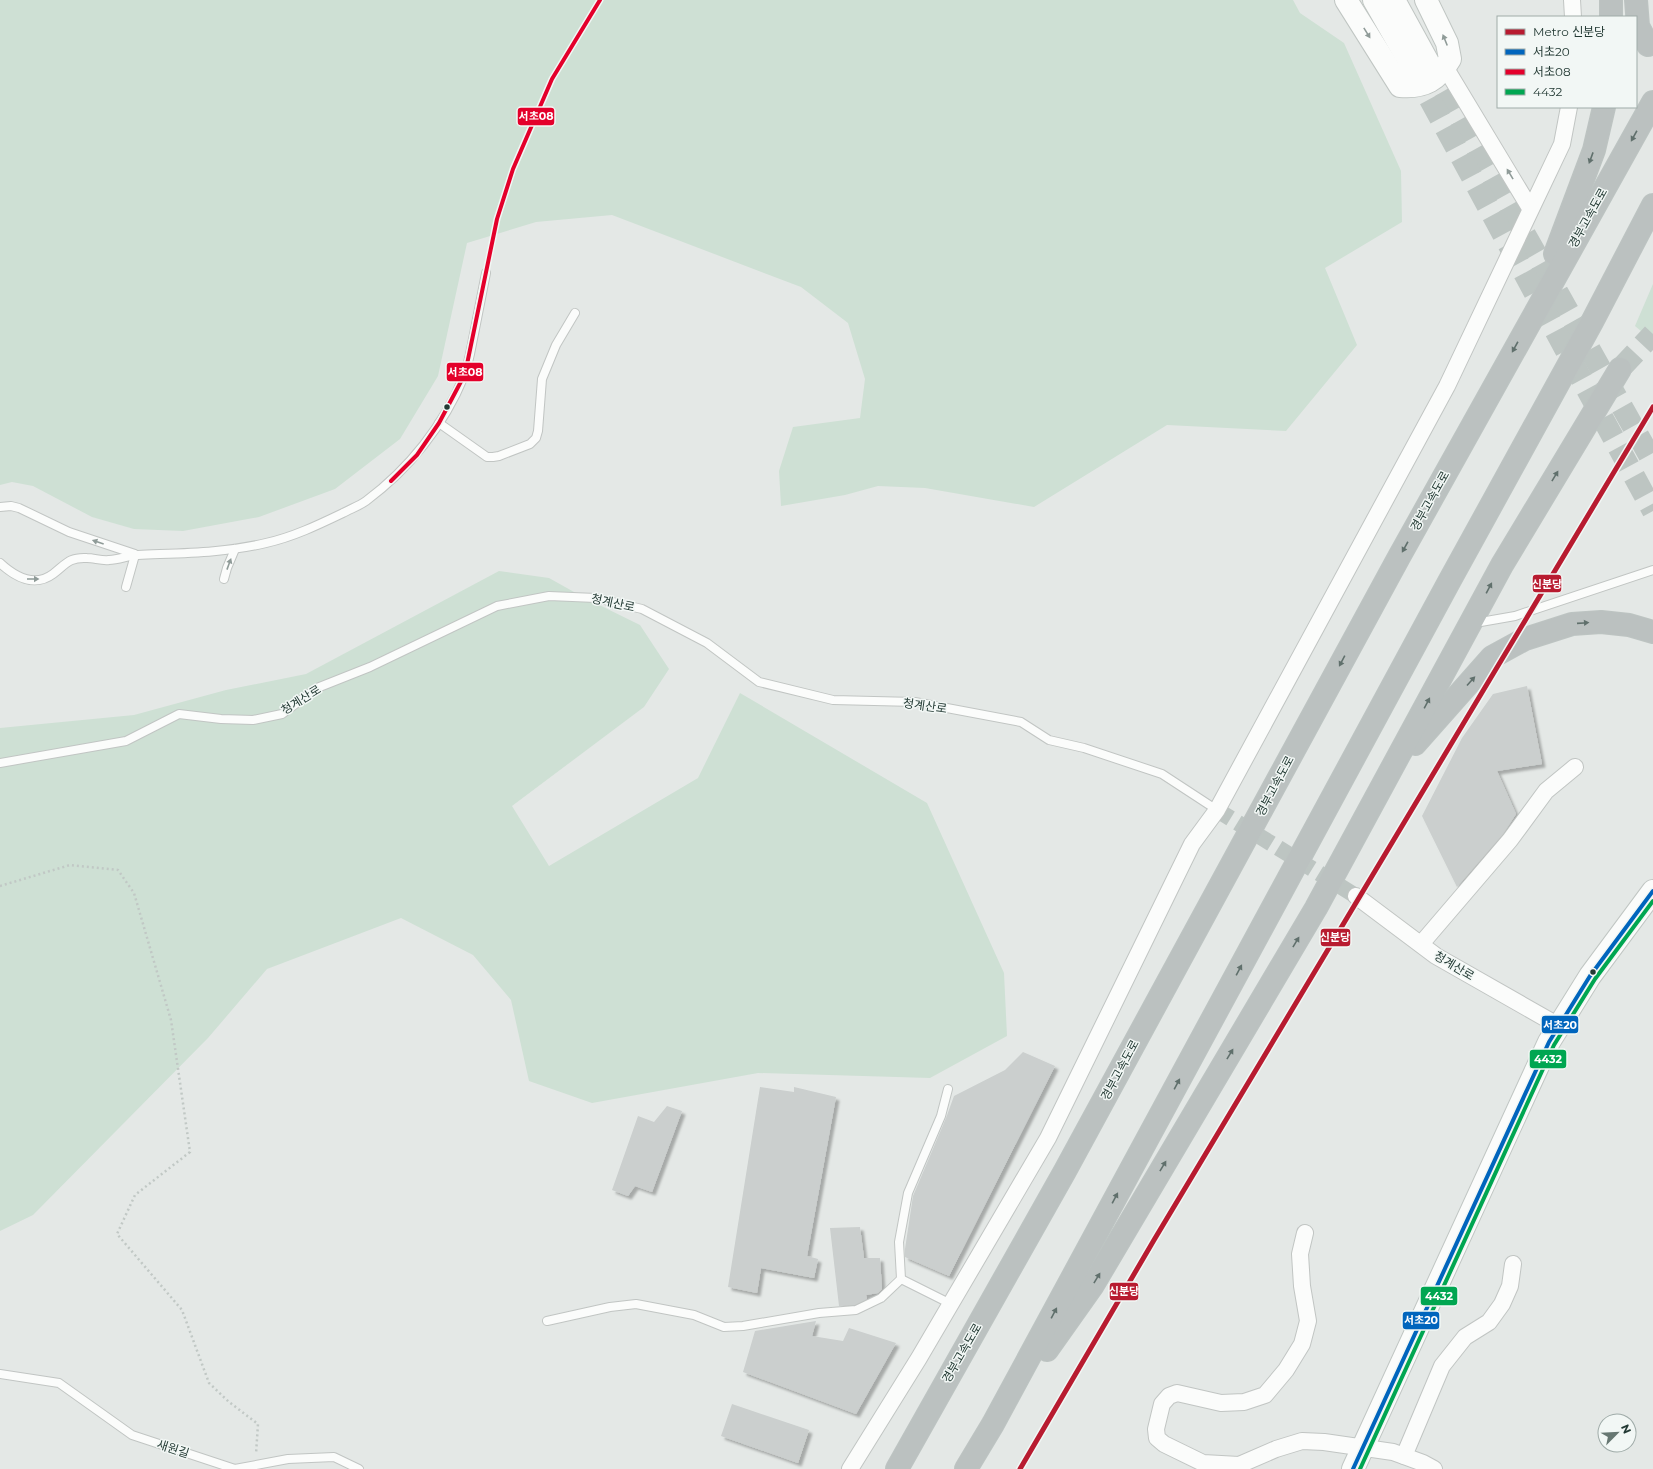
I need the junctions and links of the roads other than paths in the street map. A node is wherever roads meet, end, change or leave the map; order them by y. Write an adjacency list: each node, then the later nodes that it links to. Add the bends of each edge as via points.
1 (1346, 0): 12 (main road, one-way to 12, via 1400,86 1414,87 1430,81 1442,72)
2 (1374, 0): 12 (main road)
3 (1394, 0): 12 (main road)
4 (1401, 0): 12 (main road)
5 (1426, 0): 12 (main road, one-way to 5, via 1450,59 1447,43)
6 (1572, 0): 9 (street)
7 (1611, 0): 10 (highway)
8 (1636, 0): 11 (highway, via 1638,26)
9 (1574, 16)
10 (1611, 16)
11 (1648, 45)
12 (1429, 66): 17 (street, one-way to 12)
13 (1653, 102): 20 (highway, 경부고속도로, one-way to 20)
14 (1569, 108): 17 (street, via 1562,144)
15 (1604, 108): 20 (highway, one-way to 20, via 1594,150)
16 (1653, 205): 47 (highway, one-way to 16)
17 (1530, 208): 34 (street, via 1447,386)
18 (486, 273): 22 (lane, via 465,374)
19 (575, 313): 22 (lane, via 556,345 542,379 538,431 530,444 499,456 487,457)
20 (1528, 325): 52 (highway, 경부고속도로, one-way to 52, via 1391,571 1066,1171)
21 (1620, 370): 30 (highway, one-way to 21, via 1502,565)
22 (439, 423): 24 (lane, via 417,455 391,481 364,502 310,530 267,543)
23 (0, 507): 25 (lane, one-way to 23, via 69,532 19,508)
24 (235, 549): 25 (lane); 28 (lane, one-way to 24)
25 (136, 555): 26 (lane, one-way to 25, via 22,579 33,580 43,579 78,558 109,561); 29 (lane)
26 (0, 563)
27 (1653, 570): 30 (lane, via 1515,616)
28 (224, 579)
29 (126, 587)
30 (1470, 624): 35 (highway, one-way to 30)
31 (1653, 632): 35 (highway, one-way to 31, via 1416,743 1492,657 1525,639 1572,624 1601,622 1629,625)
32 (0, 764): 34 (lane, 청계산로, via 126,741 179,714 253,720 282,714 317,688 370,667 497,606 549,596 596,598 642,609 707,643 759,682 833,700 915,702 1021,722 1049,740 1084,748 1162,774)
33 (1575, 767): 38 (street, via 1546,791 1510,840)
34 (1217, 810): 44 (street, via 1192,844 1048,1138)
35 (1342, 860): 47 (highway, one-way to 35, via 1093,1285)
36 (1653, 891): 39 (main road, via 1590,976)
37 (1356, 896): 38 (street, 청계산로)
38 (1421, 944): 39 (street, 청계산로, via 1436,956)
39 (1559, 1026): 48 (main road, via 1549,1042)
40 (948, 1089): 43 (lane, via 941,1116 908,1193 899,1242)
41 (1305, 1232): 48 (street, via 1300,1254 1308,1321 1302,1344 1286,1370 1265,1395 1244,1402 1221,1403 1177,1393 1169,1396 1162,1404 1156,1429 1157,1438 1203,1463 1239,1465 1302,1441)
42 (1513, 1264): 49 (street, via 1510,1286 1502,1304 1489,1322 1465,1338 1442,1366)
43 (901, 1279): 44 (lane); 45 (lane, via 881,1298 856,1310 819,1313 743,1326 724,1327 694,1316 636,1304)
44 (951, 1304): 51 (street)
45 (547, 1321)
46 (0, 1374): 50 (lane, 새원길, via 59,1383 132,1435 235,1469 288,1459 334,1457)
47 (994, 1424): 53 (highway)
48 (1363, 1448): 49 (street); 54 (main road)
49 (1404, 1456): 55 (street)
50 (359, 1469)
51 (850, 1469)
52 (897, 1469)
53 (966, 1469)
54 (1353, 1469)
55 (1434, 1469)

